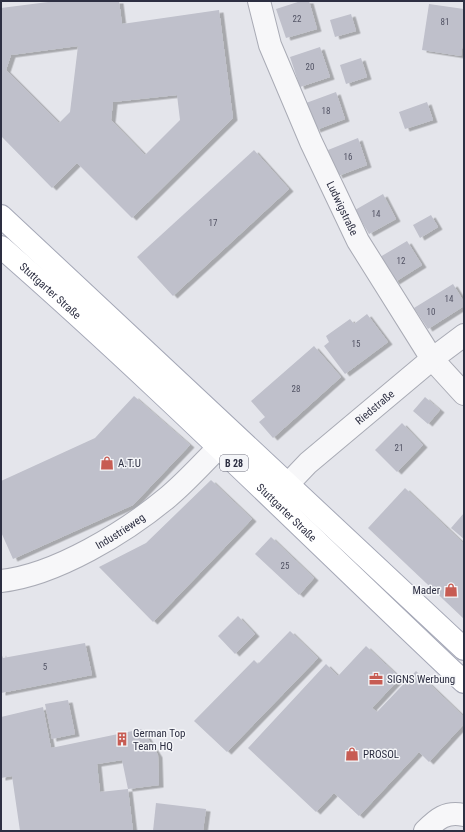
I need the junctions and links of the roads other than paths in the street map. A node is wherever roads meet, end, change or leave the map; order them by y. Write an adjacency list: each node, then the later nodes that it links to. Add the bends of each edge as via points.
1 (259, 1): 5 (street, Ludwigstraße, via 270,45 310,142 358,241)
2 (1, 216): 8 (main road, Stuttgarter Straße / B 28)
3 (1, 247): 7 (main road, Stuttgarter Straße / B 28, via 52,291)
4 (464, 335): 5 (street, Riedstraße)
5 (432, 359): 6 (street, Ludwigstraße); 8 (street, Riedstraße, via 308,463)
6 (464, 394)
7 (218, 448): 9 (street, Industrieweg, via 169,496 138,521 68,562 12,580); 11 (main road, Stuttgarter Straße / B 28)
8 (288, 484): 10 (main road, Stuttgarter Straße / B 28)
9 (1, 581)
10 (464, 649)
11 (464, 682)
12 (464, 815): 13 (street, via 448,814 440,817)
13 (425, 831)

